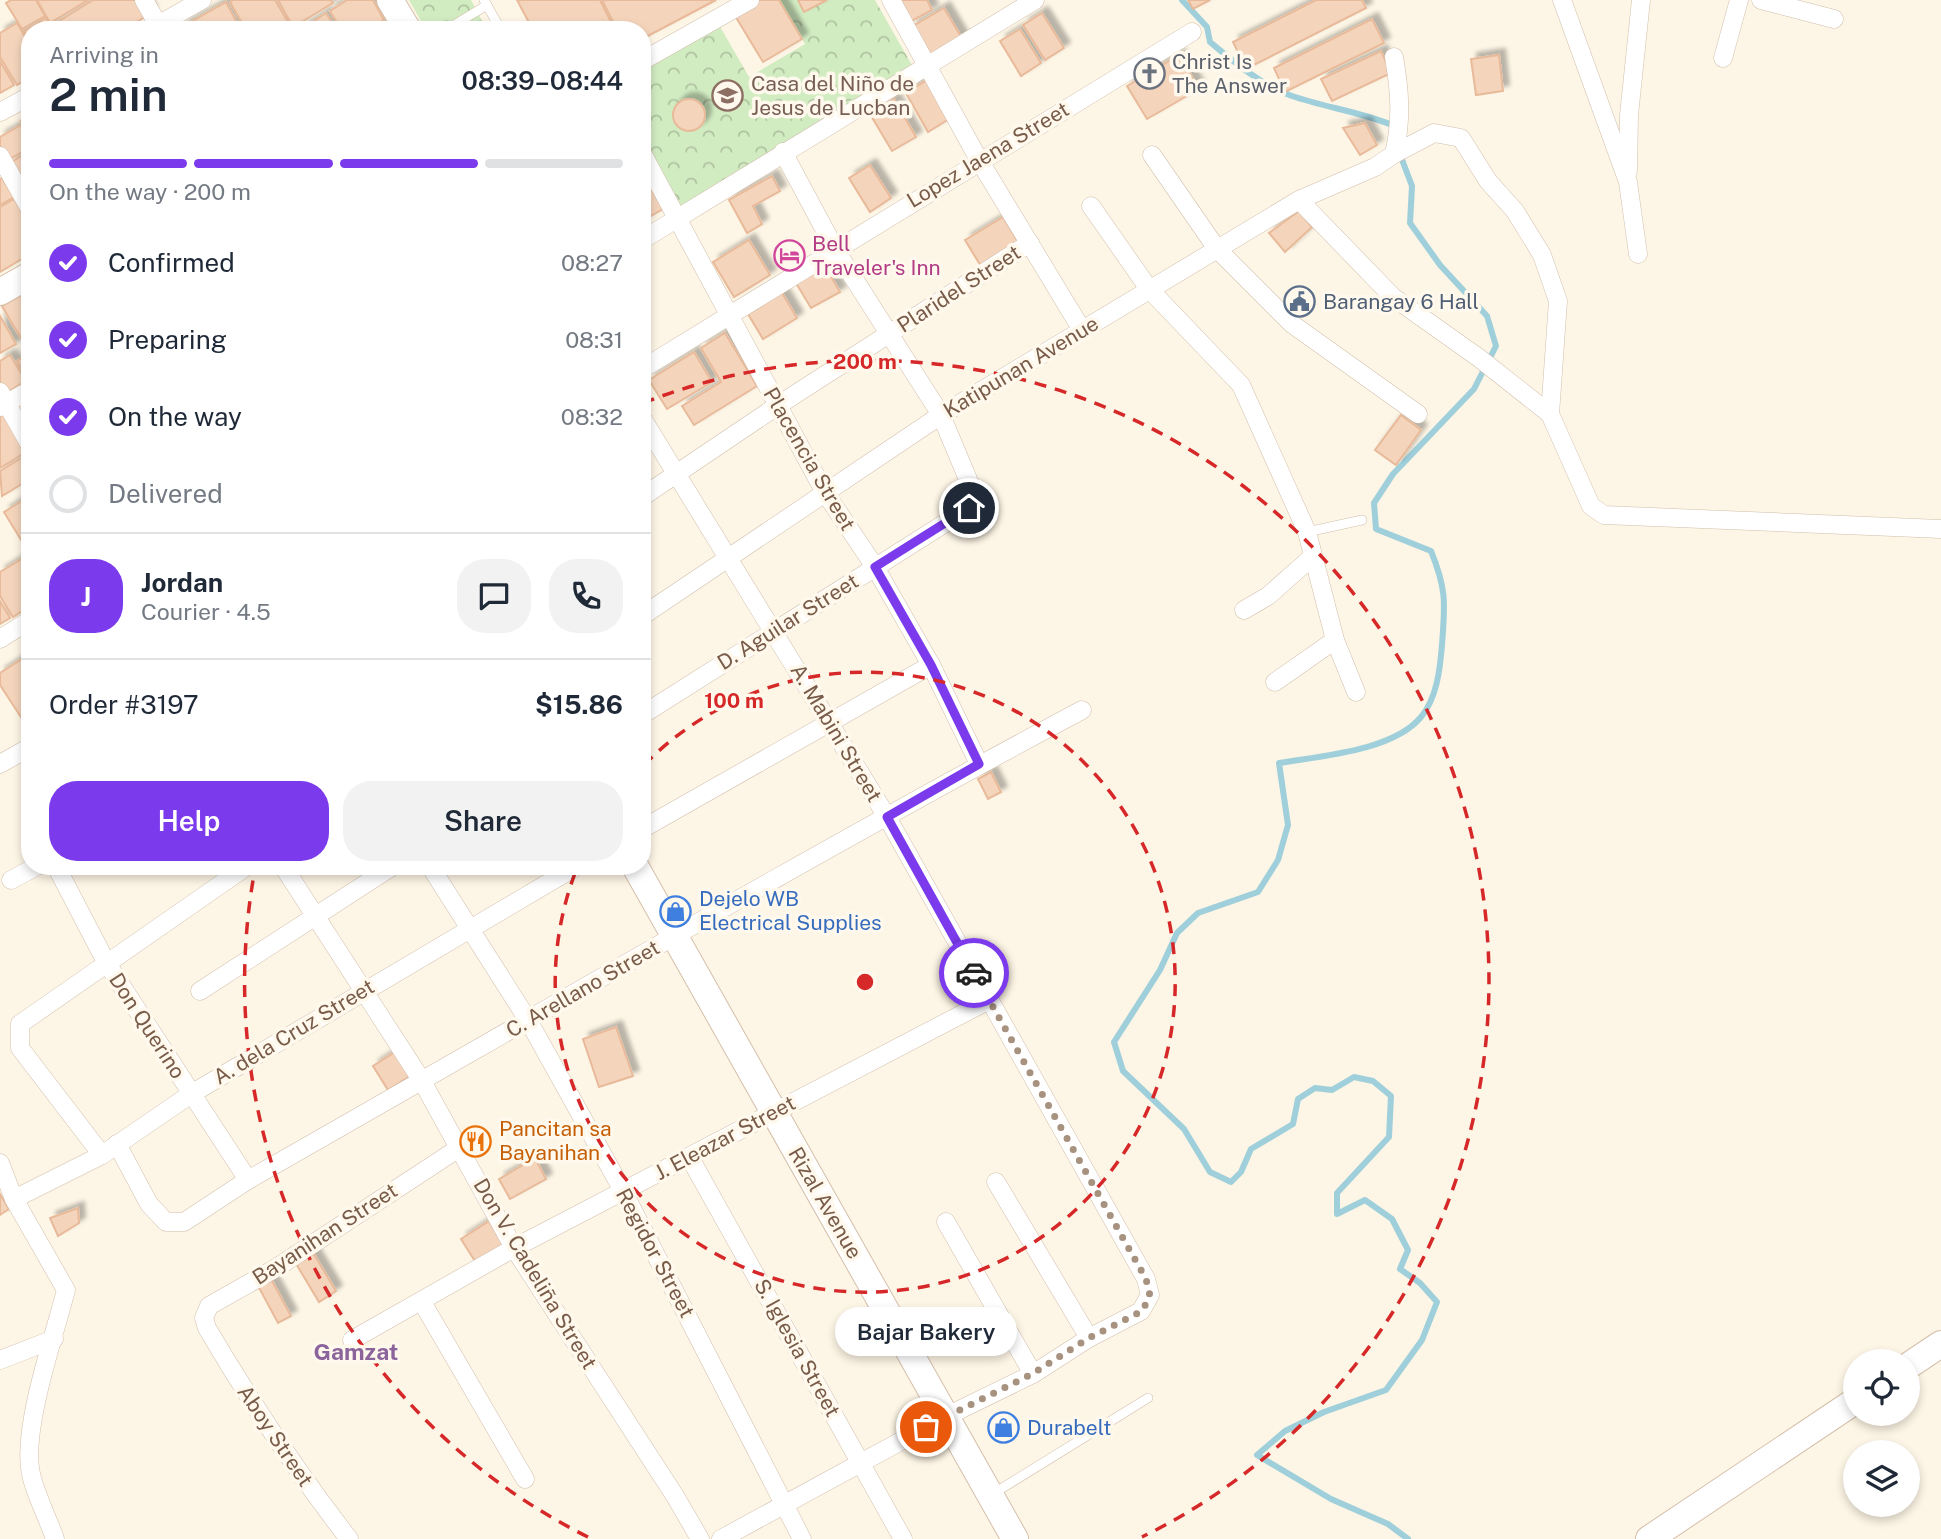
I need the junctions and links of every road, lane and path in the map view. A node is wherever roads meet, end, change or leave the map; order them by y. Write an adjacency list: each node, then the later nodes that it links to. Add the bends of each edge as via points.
1 (144, 0): 14 (street)
2 (202, 0): 15 (street)
3 (390, 0): 16 (main road)
4 (750, 0): 20 (street)
5 (891, 0): 23 (street)
6 (1035, 0): 12 (street)
7 (1562, 0): 32 (street)
8 (1641, 0): 32 (street, via 1629,115)
9 (1739, 0): 22 (street)
10 (1761, 0): 13 (street)
11 (485, 3): 17 (lane); 18 (lane)
12 (1014, 5): 23 (street)
13 (1834, 19)
14 (153, 21)
15 (168, 21)
16 (403, 21)
17 (459, 21)
18 (495, 21)
19 (1192, 32): 30 (street, Lopez Jaena Street)
20 (651, 56)
21 (1394, 57): 27 (street, via 1401,96)
22 (1723, 58)
23 (930, 66): 26 (street); 30 (street)
24 (21, 101): 25 (street)
25 (0, 112)
26 (783, 152): 36 (street); 39 (street)
27 (1394, 154): 34 (street, Katipunan Avenue); 53 (street, Katipunan Avenue, via 1434,133 1461,138 1542,255 1558,301)
28 (1152, 155): 40 (street)
29 (0, 156): 33 (street)
30 (979, 160): 38 (street); 39 (street, Lopez Jaena Street)
31 (651, 170): 36 (street, Placencia Street)
32 (1628, 182): 41 (street)
33 (21, 193)
34 (1299, 200): 40 (street, Katipunan Avenue); 53 (street, via 1393,297)
35 (1091, 206): 43 (street)
36 (677, 219): 37 (street); 45 (street, Placencia Street)
37 (651, 235)
38 (1030, 243): 46 (street); 47 (street, Plaridel Street)
39 (835, 249): 45 (street, Lopez Jaena Street); 47 (street)
40 (1217, 249): 43 (street, Katipunan Avenue); 52 (street, via 1293,324)
41 (1638, 254)
42 (21, 280): 44 (main road)
43 (1149, 289): 46 (street, Katipunan Avenue); 62 (street, via 1241,385)
44 (0, 292)
45 (729, 315): 48 (street, Lopez Jaena Street); 51 (street, Placencia Street)
46 (1082, 330): 54 (street, Katipunan Avenue)
47 (890, 334): 51 (street, Plaridel Street); 54 (street)
48 (651, 363)
49 (21, 394): 50 (street)
50 (2, 401): 55 (street)
51 (777, 406): 57 (street, Plaridel Street); 58 (street, Placencia Street)
52 (1418, 414)
53 (1550, 414): 61 (street, via 1591,506 1604,516)
54 (941, 415): 58 (street, Katipunan Avenue); 65 (street, D. Aguilar Street, via 975,496 969,508)
55 (21, 431)
56 (651, 432): 57 (street, A. Mabini Street)
57 (679, 475): 59 (street, Plaridel Street); 64 (street, A. Mabini Street)
58 (824, 491): 64 (street, Katipunan Avenue); 65 (street, Placencia Street)
59 (651, 492)
60 (1362, 520): 62 (lane)
61 (1941, 529)
62 (1307, 532): 63 (street)
63 (1312, 557): 67 (street, via 1268,596); 71 (street)
64 (730, 559): 66 (street, Katipunan Avenue); 69 (street, A. Mabini Street)
65 (875, 567): 69 (street, D. Aguilar Street); 72 (street, Placencia Street)
66 (651, 610)
67 (1244, 610)
68 (21, 626): 70 (street)
69 (774, 631): 75 (street, D. Aguilar Street); 77 (street, A. Mabini Street)
70 (0, 639)
71 (1335, 640): 73 (street); 74 (street)
72 (931, 665): 77 (street); 80 (street, Placencia Street)
73 (1275, 681)
74 (1356, 692)
75 (651, 709)
76 (1083, 710): 80 (street, C. Arellano Street)
77 (827, 721): 81 (street, A. Mabini Street); 82 (street)
78 (21, 752): 79 (street)
79 (0, 764)
80 (979, 764): 81 (street, C. Arellano Street)
81 (887, 817): 94 (street, C. Arellano Street); 98 (street, A. Mabini Street)
82 (651, 824)
83 (21, 875): 91 (street)
84 (61, 875): 95 (street, Don Querino)
85 (234, 875): 95 (street)
86 (289, 875): 92 (street, Don V. Cadeliña Street)
87 (379, 875): 92 (street)
88 (436, 875): 93 (street, Regidor Street)
89 (561, 875): 93 (street, A. dela Cruz Street)
90 (640, 875): 94 (main road, Rizal Avenue)
91 (11, 880)
92 (316, 914): 96 (street, Don V. Cadeliña Street); 97 (street)
93 (469, 927): 96 (street, A. dela Cruz Street); 99 (street, Regidor Street)
94 (675, 936): 99 (street, C. Arellano Street); 102 (main road, Rizal Avenue)
95 (106, 962): 101 (street, Don Querino); 104 (street, via 20,1024 18,1036 20,1048)
96 (363, 990): 100 (street, Don V. Cadeliña Street); 101 (street, A. dela Cruz Street)
97 (200, 991)
98 (989, 1000): 102 (street, J. Eleazar Street); 115 (street, A. Mabini Street, via 1146,1279 1150,1296 1142,1311)
99 (528, 1020): 100 (street, C. Arellano Street); 109 (street, Regidor Street)
100 (422, 1081): 103 (street, Don V. Cadeliña Street); 107 (street, C. Arellano Street)
101 (191, 1094): 104 (street, A. dela Cruz Street); 107 (street, Don Querino)
102 (774, 1113): 105 (street, J. Eleazar Street); 124 (main road, Rizal Avenue)
103 (459, 1148): 112 (street, Don V. Cadeliña Street); 114 (street, Bayanihan Street, via 276,1268 209,1306 204,1318)
104 (110, 1149): 107 (street, C. Arellano Street, via 166,1222 184,1222); 110 (street, A. dela Cruz Street)
105 (690, 1158): 109 (street, J. Eleazar Street); 125 (street, S. Iglesia Street)
106 (0, 1163): 110 (street)
107 (248, 1180)
108 (996, 1182): 115 (street)
109 (623, 1191): 112 (street, J. Eleazar Street); 128 (street, Regidor Street)
110 (14, 1199): 116 (street, via 66,1290)
111 (946, 1222): 121 (street)
112 (514, 1248): 113 (street, J. Eleazar Street); 131 (street, Don V. Cadeliña Street)
113 (422, 1302): 117 (street, J. Eleazar Street); 126 (street)
114 (207, 1328): 130 (street, Aboy Street, via 309,1488)
115 (1089, 1338): 121 (street)
116 (54, 1339): 120 (street); 129 (street, via 41,1381 30,1469)
117 (352, 1340)
118 (1941, 1343): 119 (main road)
119 (1920, 1358)
120 (0, 1360)
121 (1032, 1374): 124 (street)
122 (1148, 1398): 127 (lane)
123 (1843, 1409): 136 (main road)
124 (947, 1416): 125 (street); 127 (main road, Rizal Avenue)
125 (861, 1462): 128 (street); 134 (street, S. Iglesia Street)
126 (525, 1479)
127 (990, 1496): 135 (main road, Rizal Avenue)
128 (785, 1504): 132 (street); 133 (street, Regidor Street)
129 (55, 1539)
130 (349, 1539)
131 (699, 1539)
132 (721, 1539)
133 (802, 1539)
134 (904, 1539)
135 (1015, 1539)
136 (1649, 1539)

